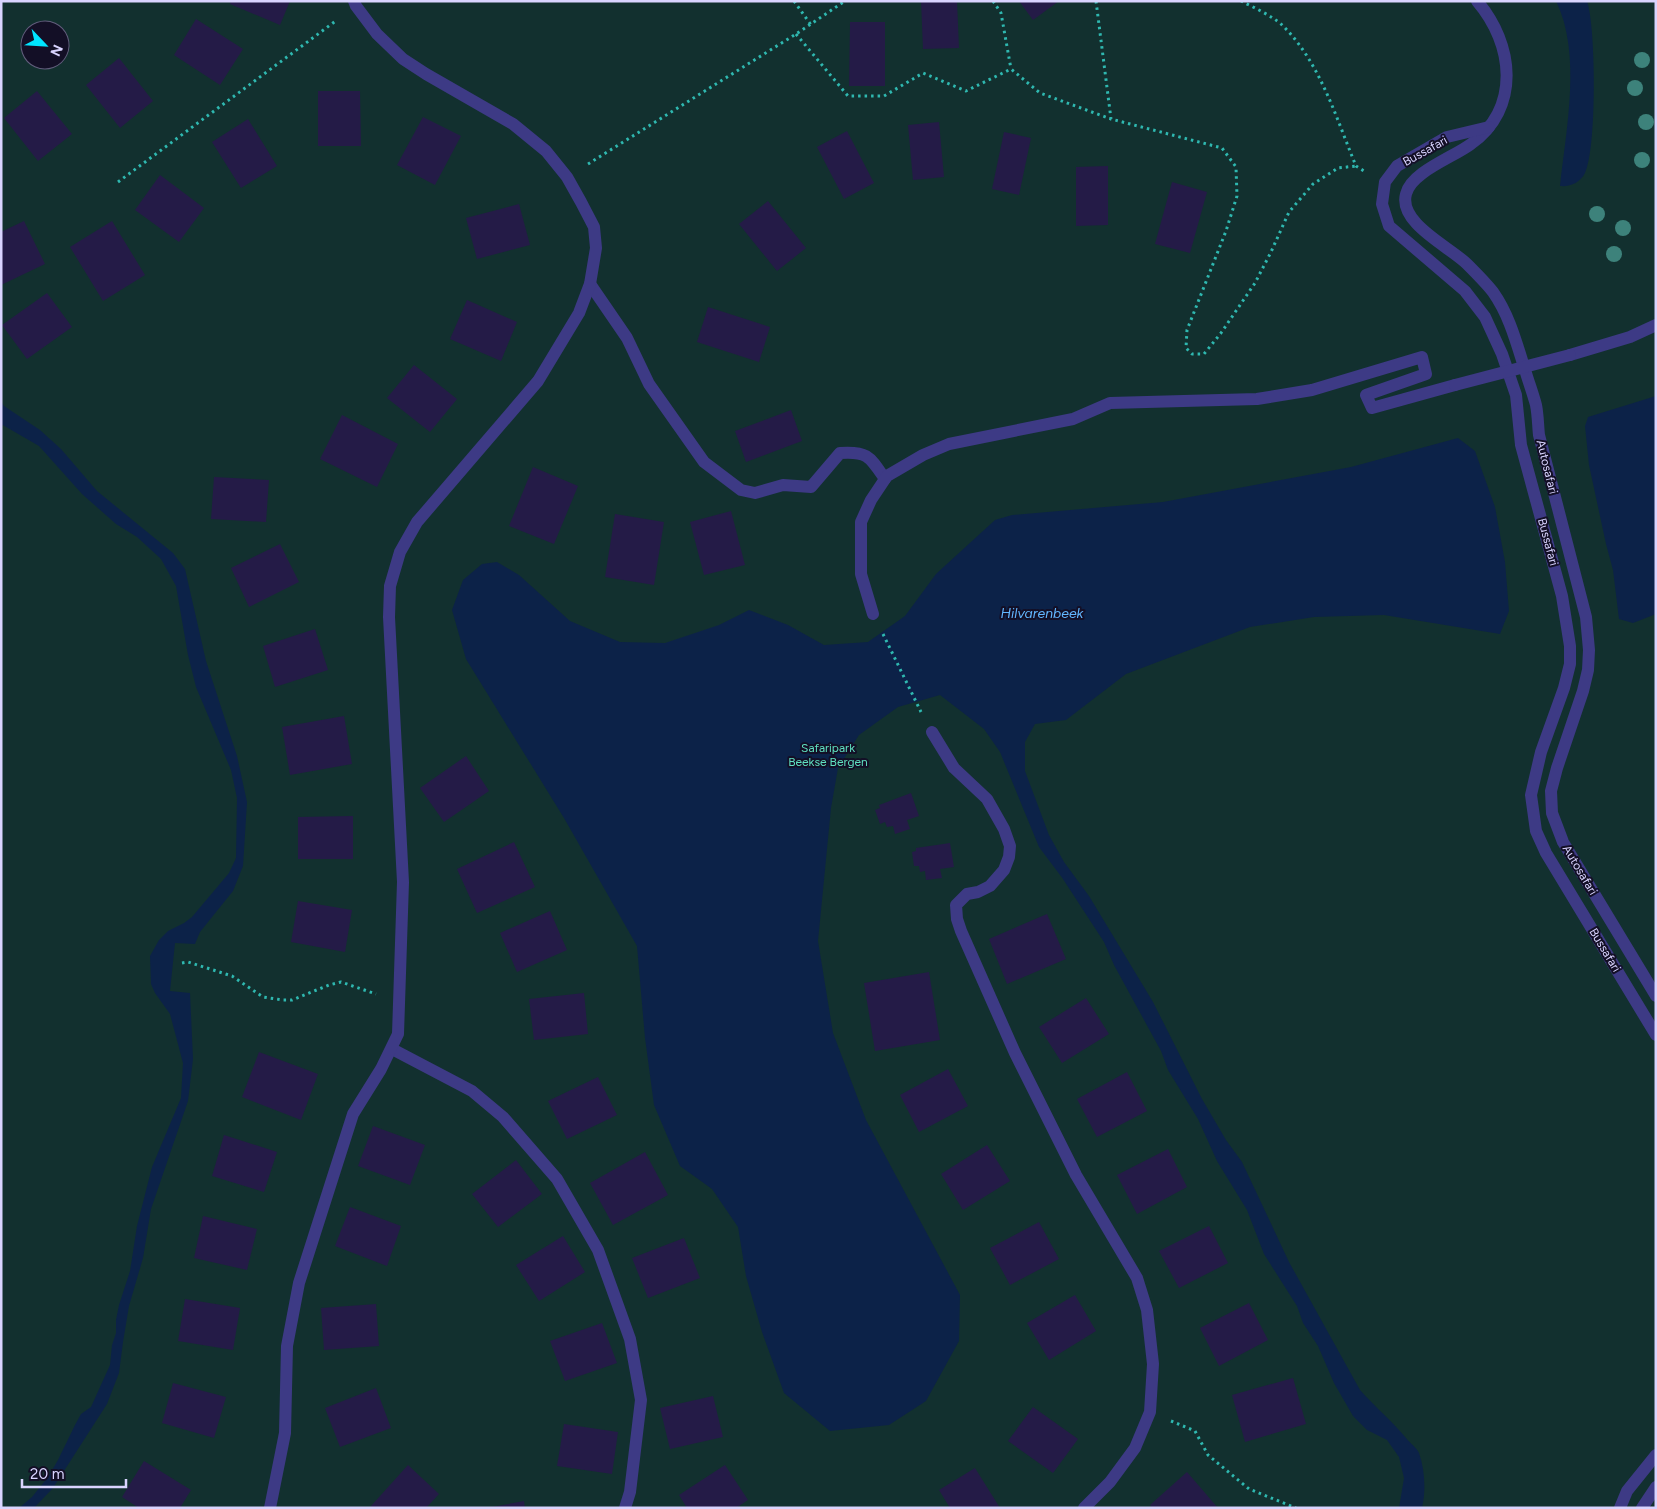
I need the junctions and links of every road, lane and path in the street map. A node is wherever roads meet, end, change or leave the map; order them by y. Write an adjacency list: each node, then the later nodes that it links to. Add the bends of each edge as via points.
1 (794, 1): 8 (path)
2 (845, 1): 8 (path)
3 (993, 1): 10 (path, via 1001,14)
4 (1096, 1): 11 (path)
5 (1241, 1): 13 (path, via 1280,23 1301,48 1316,72)
6 (1477, 1): 12 (street, Autosafari, via 1489,15 1498,37 1508,81 1497,117)
7 (355, 4): 14 (street, via 377,34 403,59 513,124 546,151); 15 (path)
8 (810, 25): 9 (path)
9 (796, 34): 10 (path, via 848,96 884,96 923,73 966,91); 14 (path)
10 (1011, 69): 11 (path, via 1040,93)
11 (1111, 119): 13 (path, via 1222,148 1236,167 1237,196 1187,330 1186,348 1192,354 1204,354 1255,283 1288,212 1313,184 1338,168)
12 (1489, 127): 16 (street, Bussafari, via 1447,138 1398,166); 23 (street, Autosafari, via 1473,143 1412,182 1406,194 1406,208 1414,222 1466,263 1492,292 1508,318 1519,350 1536,406 1539,435 1586,617 1588,670 1551,791 1552,813 1563,842)
13 (1356, 166): 16 (path)
14 (567, 178): 17 (street, via 594,227 596,248)
15 (118, 182)
16 (1385, 182): 25 (street, Bussafari, via 1382,204 1389,226 1465,291 1484,317 1502,354 1516,395 1521,445 1555,568 1570,646 1570,664 1564,688 1545,738 1530,795 1536,831 1546,853)
17 (590, 284): 19 (street, via 627,338 649,384 704,462 741,490 755,493 783,485 811,487 840,453 858,452 875,462); 24 (street, via 579,313 538,381 417,522 400,552 390,586 388,617 403,882)
18 (1656, 325): 19 (street, bridge, via 1630,338 1372,408 1366,394 1426,374 1422,357 1312,390 1257,399 1110,402 1073,419 949,444 923,455)
19 (885, 479): 20 (street, via 861,522 861,574)
20 (873, 614): 21 (path)
21 (932, 732): 27 (street, via 954,768 987,799 1010,846 1004,870 990,886 966,894 956,905 957,919 1015,1053 1076,1175 1137,1278 1148,1310 1154,1364)
22 (182, 964): 24 (path, via 188,962 232,976 263,997 292,1000 341,982)
23 (1656, 996)
24 (399, 1004): 26 (street, via 398,1034)
25 (1656, 1035)
26 (392, 1049): 30 (street, via 353,1114 299,1283 287,1346 285,1433); 31 (street, via 472,1092 503,1117 557,1179 598,1250 630,1339 641,1400 630,1492)
27 (1150, 1412): 32 (street, via 1135,1448 1110,1482); 33 (path, via 1195,1431 1208,1455 1249,1489)
28 (1656, 1455): 34 (street, via 1627,1491)
29 (1656, 1487): 35 (street)
30 (270, 1508)
31 (625, 1508)
32 (1084, 1508)
33 (1296, 1508)
34 (1620, 1508)
35 (1642, 1508)

